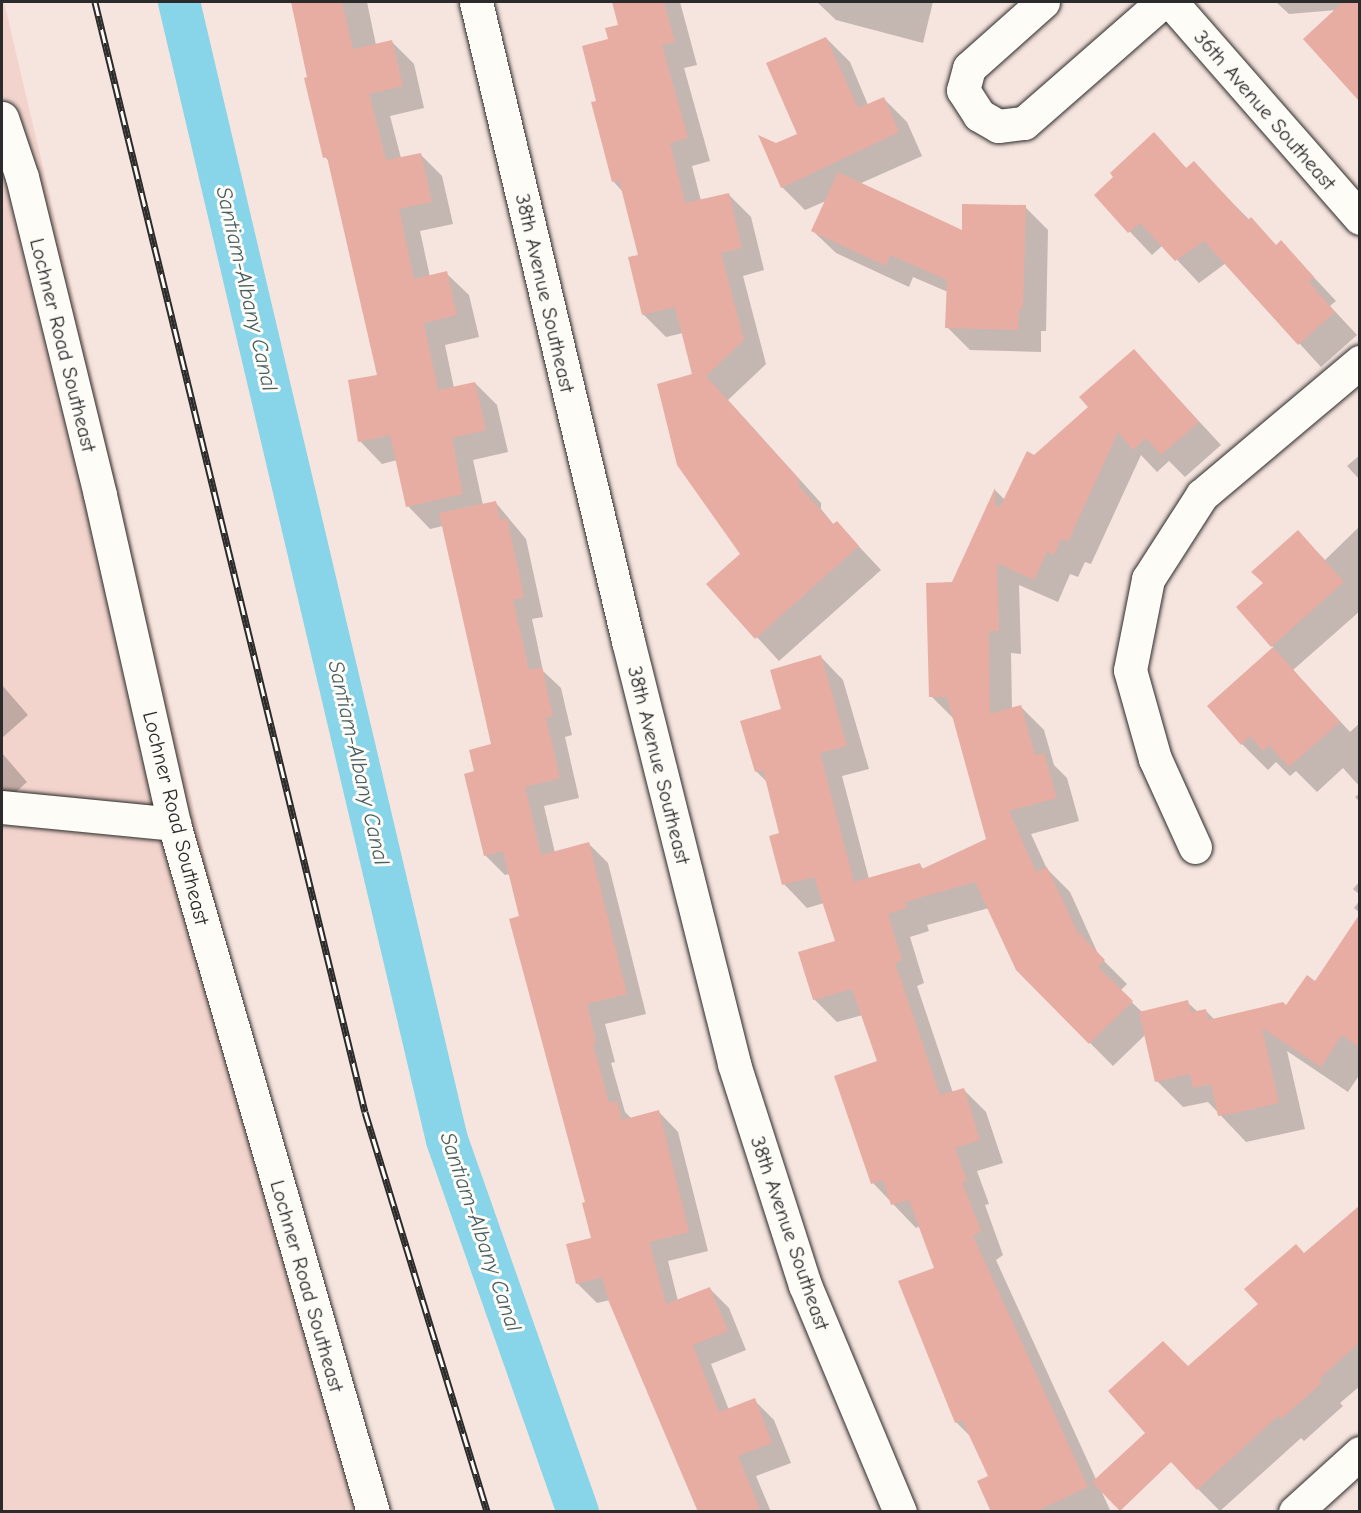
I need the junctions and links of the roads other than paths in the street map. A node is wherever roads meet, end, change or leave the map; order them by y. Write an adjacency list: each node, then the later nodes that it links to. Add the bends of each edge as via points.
1 (476, 2): 13 (street, 38th Avenue Southeast, via 625,629 734,1064 805,1285)
2 (1043, 2): 3 (street, via 969,68 963,90 979,115 998,126 1024,123)
3 (1162, 2)
4 (1171, 2): 6 (street, 36th Avenue Southeast)
5 (2, 118): 9 (street, Lochner Road Southeast, via 22,177 100,495)
6 (1359, 218)
7 (1359, 362): 10 (street, via 1202,495 1148,579 1130,670 1155,759)
8 (2, 807): 9 (street)
9 (174, 824): 12 (street, Lochner Road Southeast)
10 (1195, 847)
11 (1359, 1453): 14 (street)
12 (373, 1512)
13 (900, 1512)
14 (1295, 1512)

